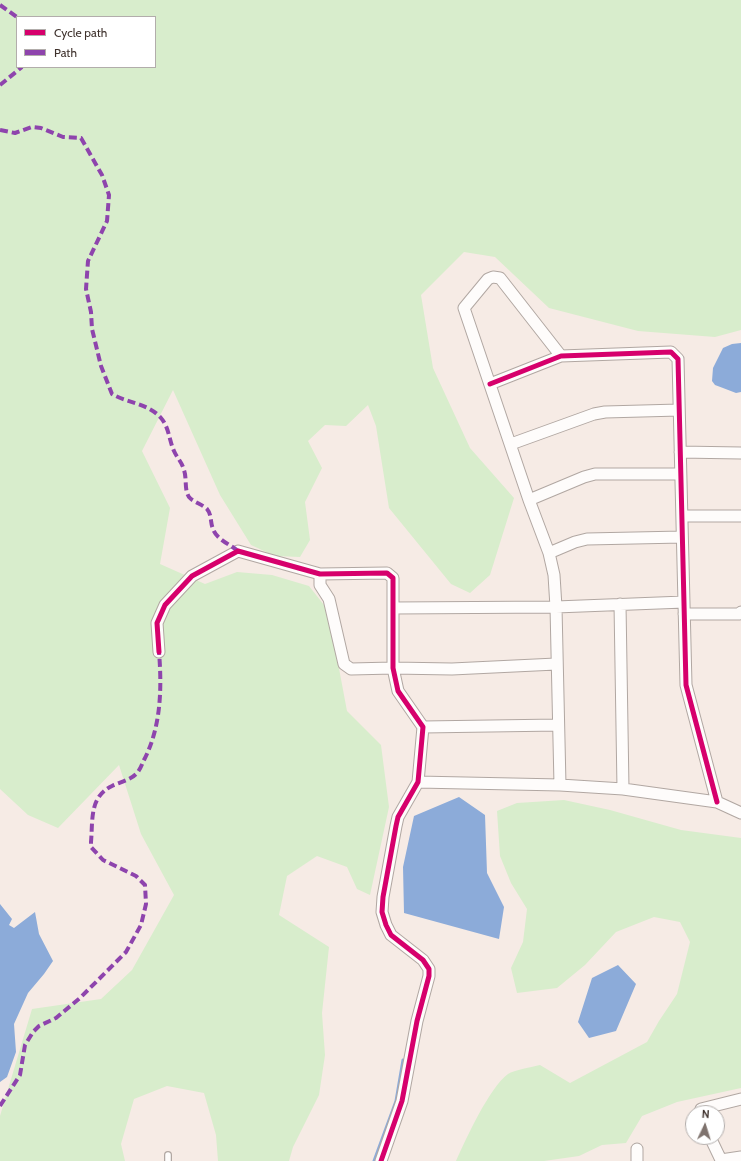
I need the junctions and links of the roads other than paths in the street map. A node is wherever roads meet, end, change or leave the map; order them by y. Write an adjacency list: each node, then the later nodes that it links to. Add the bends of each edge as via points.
1 (560, 356): 2 (street); 2 (street, via 500,278 488,279 464,308); 3 (street, via 671,352 678,359)
2 (490, 384): 4 (street)
3 (679, 410): 4 (street, via 594,414); 5 (street)
4 (511, 444): 8 (street)
5 (680, 452): 6 (street); 7 (street)
6 (741, 453)
7 (680, 474): 8 (street, via 595,474); 9 (street)
8 (529, 500): 12 (street)
9 (682, 516): 10 (street); 11 (street)
10 (741, 516)
11 (682, 537): 12 (street, via 587,539); 14 (street)
12 (549, 553): 16 (street, via 554,575)
13 (320, 574): 17 (street, via 388,573 393,578); 20 (street, via 238,551 192,576 165,605 157,623); 22 (street, via 320,585 329,599 344,664 351,669)
14 (684, 602): 15 (street); 19 (street)
15 (620, 604): 16 (street); 27 (street)
16 (556, 606): 17 (street); 21 (street)
17 (393, 608): 22 (street)
18 (741, 612): 19 (street)
19 (684, 614): 28 (street, via 686,685)
20 (159, 652)
21 (556, 664): 22 (street, via 452,669); 23 (street)
22 (393, 668): 24 (street, via 398,690)
23 (558, 725): 24 (street); 26 (street)
24 (423, 727): 25 (street)
25 (418, 782): 26 (street); 36 (street, via 398,817 382,912 391,935 424,960 429,969 429,976 417,1021 402,1101)
26 (560, 785): 27 (street)
27 (623, 789): 28 (street)
28 (717, 802): 29 (street)
29 (741, 813)
30 (741, 1099): 31 (street)
31 (719, 1105)
32 (714, 1145): 35 (street)
33 (637, 1149): 37 (street)
34 (741, 1157): 35 (street)
35 (721, 1160)
36 (381, 1161)
37 (637, 1161)

